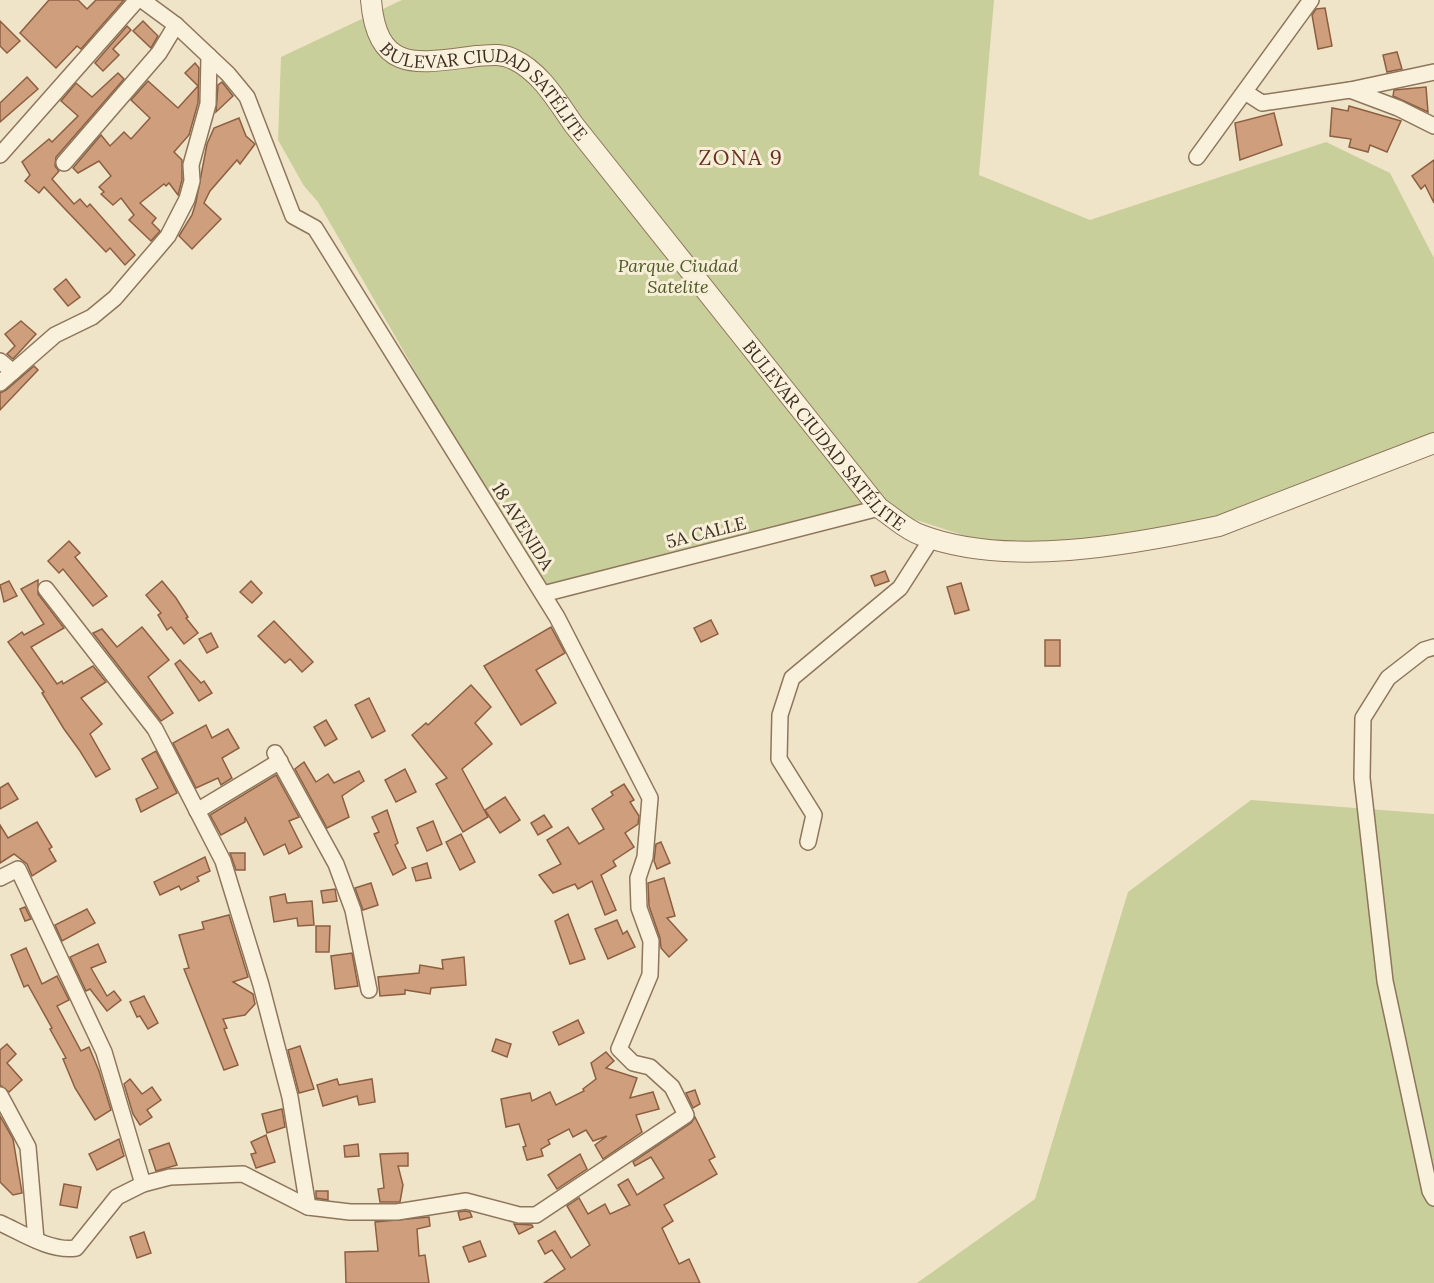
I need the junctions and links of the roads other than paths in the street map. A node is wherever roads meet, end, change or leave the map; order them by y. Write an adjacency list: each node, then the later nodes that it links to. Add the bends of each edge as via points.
1 (137, 0): 11 (street)
2 (142, 0): 5 (street, 18 AVENIDA)
3 (371, 0): 18 (street, BULEVAR CIUDAD SATÉLITE, via 376,35 394,55 417,62 497,54 512,58 538,75)
4 (1311, 0): 9 (street)
5 (176, 25): 6 (street, 18 AVENIDA); 13 (street, via 159,53)
6 (209, 56): 15 (street, via 208,104 191,165 192,181 168,236 115,298 92,317 55,335); 21 (street, 18 AVENIDA, via 247,97 293,216 315,228)
7 (1434, 72): 8 (street)
8 (1350, 90): 9 (street, via 1262,102); 10 (street)
9 (1245, 92): 12 (street)
10 (1434, 126)
11 (0, 155)
12 (1197, 157)
13 (64, 163)
14 (0, 361): 15 (street)
15 (13, 372): 16 (street)
16 (0, 383)
17 (1434, 443): 19 (street, BULEVAR CIUDAD SATÉLITE, via 1219,526 1196,531 1119,545 1014,552 983,551)
18 (879, 508): 19 (street, BULEVAR CIUDAD SATÉLITE, via 919,535); 21 (street, 5A CALLE)
19 (932, 538): 24 (street, via 900,588 792,678 780,715 779,759 814,815)
20 (46, 589): 23 (street, via 155,729)
21 (543, 594): 30 (street, 18 AVENIDA, via 650,798 645,857 638,878 639,908 651,941 650,975 619,1049 633,1064 650,1067 672,1087 686,1115 536,1215 519,1215 466,1201 397,1212)
22 (1434, 647): 29 (street, via 1424,650 1388,678 1363,718 1362,778 1385,981)
23 (197, 811): 26 (street, via 277,757 336,864 353,910); 30 (street, via 223,861 261,985 290,1097)
24 (808, 842)
25 (0, 878): 28 (street, via 18,869 39,910 104,1052)
26 (369, 990)
27 (0, 1095): 32 (street, via 28,1146)
28 (143, 1184): 30 (street, via 170,1177 243,1174); 32 (street, via 117,1197 76,1248)
29 (1434, 1198)
30 (308, 1207)
31 (0, 1223): 32 (street)
32 (36, 1240)

